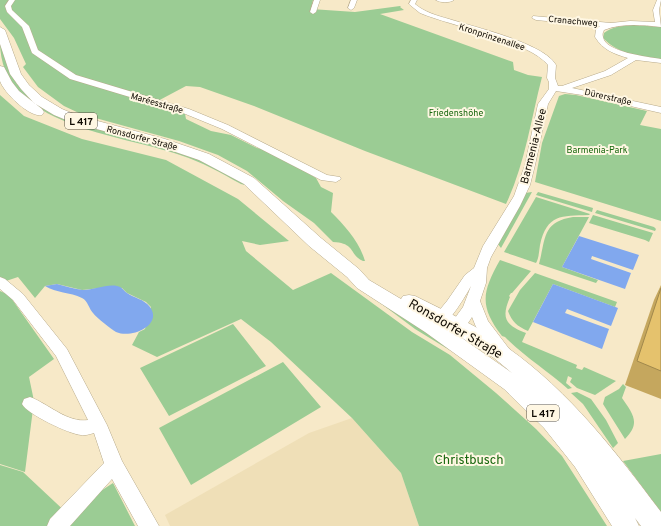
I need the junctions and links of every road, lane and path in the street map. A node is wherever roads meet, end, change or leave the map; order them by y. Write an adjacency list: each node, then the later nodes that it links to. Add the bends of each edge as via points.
1 (12, 0): 19 (street, Maréesstraße, via 8,6 9,11 25,26 35,51 73,77 186,111 225,127 325,178)
2 (317, 0): 9 (street)
3 (354, 0): 8 (street)
4 (414, 0): 17 (street, Kronprinzenallee, via 412,4 417,10 440,20 498,37 539,53 552,63 551,78)
5 (439, 0): 6 (street)
6 (451, 0)
7 (660, 0): 12 (street, via 656,10)
8 (352, 8)
9 (313, 12)
10 (536, 18): 11 (street, Cranachweg)
11 (610, 25): 12 (street, Cranachweg); 14 (street, via 600,29 600,41 614,50)
12 (660, 25)
13 (0, 30): 20 (main road, Ronsdorfer Straße / L 417, via 19,80 32,95 45,104 75,119 204,157 249,181)
14 (635, 57): 15 (street); 17 (street, via 601,76)
15 (661, 61)
16 (0, 69): 20 (main road, Ronsdorfer Straße / L 417, via 6,82 19,98 45,116 76,129 180,158)
17 (558, 88): 18 (street, Dürerstraße); 21 (street, Barmenia-Allee, via 543,103 524,184)
18 (661, 110)
19 (336, 178)
20 (269, 200): 24 (main road, Ronsdorfer Straße / L 417, via 353,273 362,284)
21 (479, 270): 23 (street, Barmenia-Allee, via 480,282); 24 (street, Barmenia-Allee, via 470,278 452,305)
22 (0, 282): 27 (street, via 18,296 62,353)
23 (474, 302): 24 (street, Barmenia-Allee); 25 (street, via 481,323)
24 (444, 327): 25 (main road, Ronsdorfer Straße / L 417); 31 (main road, Ronsdorfer Straße / L 417, via 552,421 583,460)
25 (510, 360): 32 (main road, Ronsdorfer Straße / L 417, via 580,427)
26 (30, 404): 27 (street, via 54,418 81,428)
27 (99, 425): 28 (street)
28 (114, 464): 29 (street); 30 (street)
29 (57, 526)
30 (149, 526)
31 (626, 526)
32 (656, 526)

